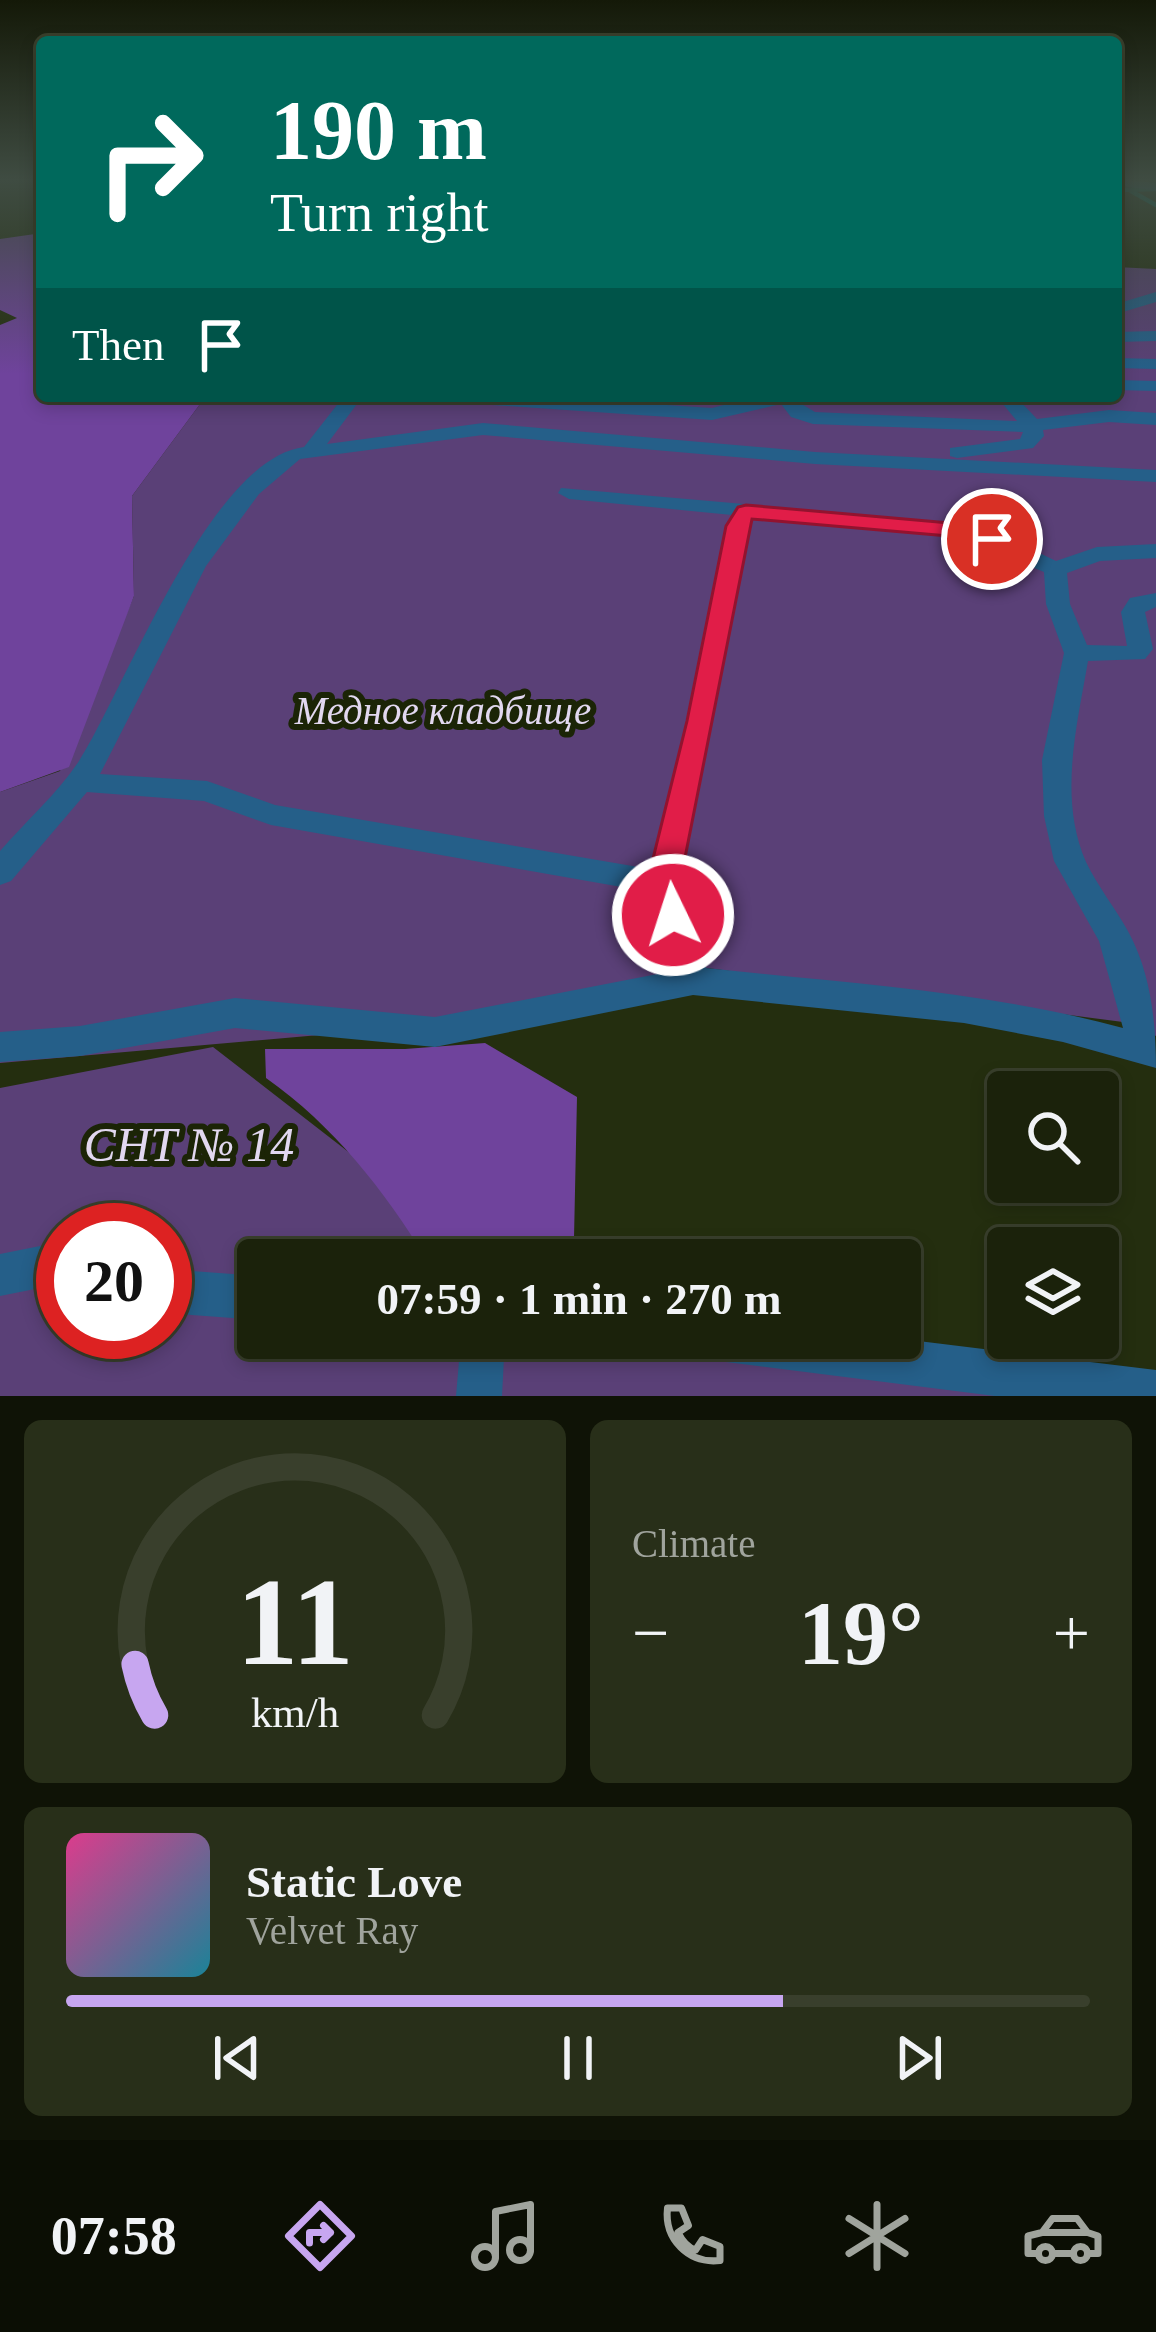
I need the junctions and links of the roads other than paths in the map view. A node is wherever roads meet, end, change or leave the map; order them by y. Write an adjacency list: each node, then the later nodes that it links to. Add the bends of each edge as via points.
1 (1156, 297): 2 (street)
2 (1122, 307)
3 (1156, 336): 4 (street)
4 (1122, 337)
5 (1122, 363): 6 (street)
6 (1156, 364)
7 (1122, 385): 8 (street)
8 (1156, 386)
9 (349, 402): 16 (street)
10 (536, 402): 11 (street, via 712,414)
11 (758, 402)
12 (789, 402): 15 (street, via 813,418)
13 (1011, 402): 15 (street)
14 (1156, 419): 15 (street)
15 (1032, 425): 17 (street, via 1026,443 949,453)
16 (313, 448): 17 (street, via 483,429); 25 (street, via 273,467 207,551)
17 (949, 466): 18 (street)
18 (1156, 476)
19 (569, 493): 20 (street)
20 (746, 512): 22 (street, via 961,530); 27 (street)
21 (1156, 551): 22 (street, via 1096,554)
22 (1055, 569): 24 (street)
23 (1156, 600): 24 (street, via 1132,612 1136,654)
24 (1077, 653): 30 (street, via 1056,760 1059,816 1070,861 1116,940)
25 (79, 782): 26 (street); 27 (street, via 207,791 271,815)
26 (0, 873)
27 (664, 883): 28 (street)
28 (693, 981): 29 (street, via 435,1032 235,1012); 30 (street, via 964,1009)
29 (0, 1047)
30 (1152, 1052)
31 (36, 1268): 32 (street)
32 (0, 1275)
33 (192, 1294): 34 (street)
34 (237, 1297)
35 (482, 1359): 38 (street)
36 (880, 1359): 37 (street)
37 (1156, 1393)
38 (479, 1396)

